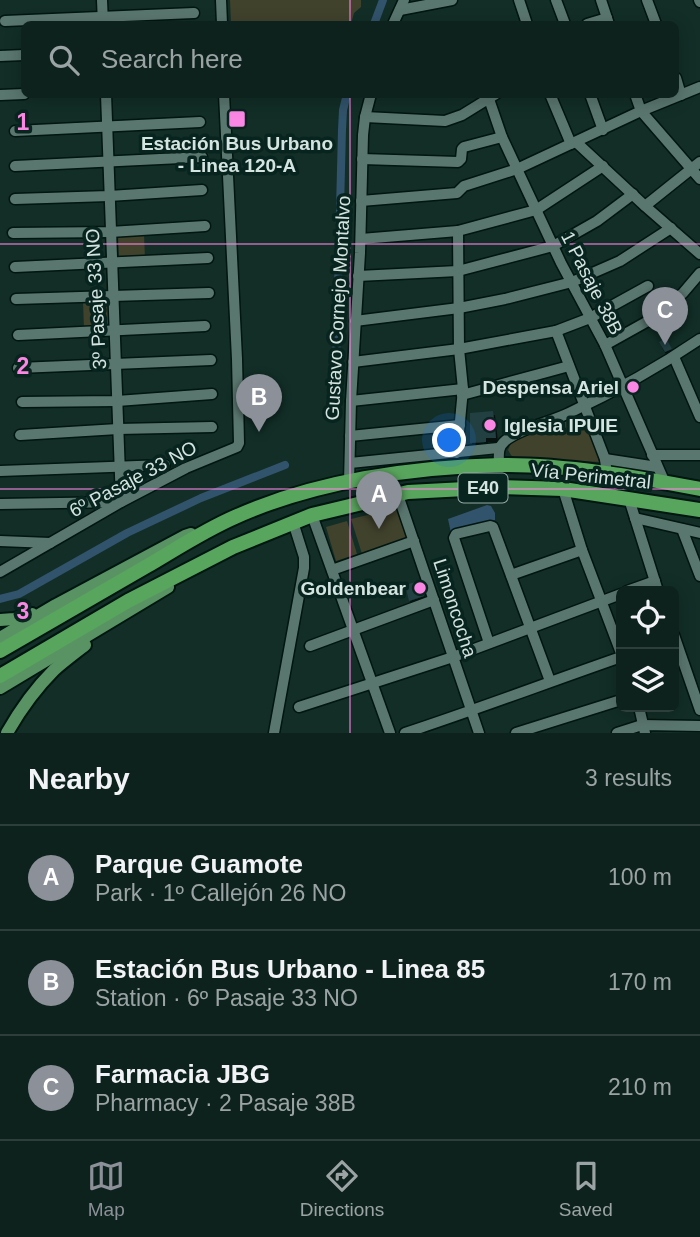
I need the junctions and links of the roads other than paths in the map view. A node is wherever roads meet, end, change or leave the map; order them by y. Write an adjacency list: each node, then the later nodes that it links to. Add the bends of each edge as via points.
1 (102, 0): 11 (street)
2 (221, 0): 12 (street)
3 (452, 0): 8 (street)
4 (519, 0): 14 (street)
5 (556, 0): 15 (street)
6 (601, 0): 16 (street)
7 (647, 0): 17 (street)
8 (402, 5): 13 (street)
9 (194, 13): 11 (street)
10 (5, 21): 11 (street)
11 (103, 21)
12 (222, 21)
13 (394, 21)
14 (526, 21)
15 (564, 21)
16 (608, 21)
17 (655, 21)
18 (21, 55): 19 (street)
19 (0, 56)
20 (679, 88): 24 (street)
21 (698, 92): 24 (street)
22 (21, 94): 23 (street)
23 (0, 95)
24 (681, 95)
25 (106, 98): 37 (street, 3º Pasaje 33 NO)
26 (224, 98): 122 (street, 6º Pasaje 33 NO, via 239,443)
27 (370, 98): 35 (street, Gustavo Cornejo Montalvo)
28 (491, 98): 35 (street, via 445,121)
29 (493, 98): 40 (street, 1 Pasaje 38B)
30 (552, 98): 41 (street)
31 (591, 98): 38 (street)
32 (636, 98): 34 (street)
33 (674, 98): 34 (street)
34 (641, 111): 38 (street); 45 (street)
35 (365, 117): 43 (street, Gustavo Cornejo Montalvo)
36 (200, 122): 37 (street)
37 (107, 127): 39 (street); 44 (street, 3º Pasaje 33 NO)
38 (603, 130): 41 (street)
39 (15, 131)
40 (502, 137): 43 (street, via 464,147 458,162); 48 (street, 1 Pasaje 38B)
41 (573, 143): 47 (street); 48 (street)
42 (202, 157): 44 (street)
43 (362, 159): 54 (street, Gustavo Cornejo Montalvo)
44 (108, 162): 46 (street); 52 (street, 3º Pasaje 33 NO)
45 (696, 165): 49 (street); 55 (street)
46 (15, 166)
47 (603, 166): 51 (street); 56 (street)
48 (517, 169): 54 (street, via 464,186 457,193); 56 (street, 1 Pasaje 38B)
49 (700, 179)
50 (202, 190): 52 (street)
51 (633, 194): 55 (street); 63 (street)
52 (109, 197): 53 (street); 60 (street, 3º Pasaje 33 NO)
53 (15, 199)
54 (361, 201): 62 (street, Gustavo Cornejo Montalvo)
55 (645, 206): 58 (street)
56 (536, 210): 59 (street); 63 (street, 1 Pasaje 38B)
57 (205, 226): 60 (street)
58 (671, 228): 64 (street); 71 (street, via 620,261)
59 (458, 231): 62 (street); 68 (street)
60 (110, 232): 61 (street); 66 (street, 3º Pasaje 33 NO)
61 (13, 233)
62 (360, 239): 70 (street, Gustavo Cornejo Montalvo)
63 (553, 246): 68 (street); 71 (street, 1 Pasaje 38B)
64 (700, 254)
65 (208, 258): 66 (street)
66 (111, 263): 67 (street); 74 (street, 3º Pasaje 33 NO)
67 (16, 267)
68 (458, 271): 70 (street); 76 (street)
69 (700, 273): 84 (street, via 657,316)
70 (358, 276): 78 (street, Gustavo Cornejo Montalvo)
71 (572, 282): 76 (street); 77 (street, 1 Pasaje 38B)
72 (648, 286): 77 (street)
73 (209, 293): 74 (street)
74 (112, 296): 75 (street); 80 (street, 3º Pasaje 33 NO)
75 (16, 299)
76 (459, 307): 78 (street); 85 (street)
77 (590, 318): 81 (street); 84 (street, 1 Pasaje 38B)
78 (355, 321): 88 (street, Gustavo Cornejo Montalvo)
79 (205, 326): 80 (street)
80 (114, 329): 82 (street); 89 (street, 3º Pasaje 33 NO)
81 (556, 331): 85 (street); 90 (street)
82 (18, 335)
83 (700, 339): 86 (street)
84 (605, 345): 92 (street, 1 Pasaje 38B)
85 (459, 349): 88 (street); 93 (street)
86 (674, 357): 92 (street); 99 (street)
87 (211, 360): 89 (street)
88 (353, 362): 96 (street, Gustavo Cornejo Montalvo)
89 (117, 364): 91 (street); 95 (street, 3º Pasaje 33 NO)
90 (569, 366): 93 (street); 98 (street)
91 (18, 368)
92 (622, 386): 98 (street); 107 (street, 1 Pasaje 38B)
93 (463, 392): 96 (street); 100 (street)
94 (212, 394): 95 (street)
95 (117, 401): 97 (street); 102 (street, 3º Pasaje 33 NO)
96 (351, 401): 104 (street, Gustavo Cornejo Montalvo)
97 (22, 402)
98 (584, 406): 105 (street, via 512,436); 113 (street)
99 (699, 414)
100 (460, 425): 104 (street); 106 (street)
101 (212, 427): 102 (street)
102 (118, 429): 103 (street); 112 (street, 3º Pasaje 33 NO)
103 (20, 435)
104 (350, 436): 109 (street, Gustavo Cornejo Montalvo)
105 (498, 448): 106 (street); 111 (street)
106 (457, 453): 109 (street)
107 (652, 455): 108 (street); 114 (street, 1 Pasaje 38B)
108 (700, 455)
109 (350, 463): 116 (street, Gustavo Cornejo Montalvo)
110 (165, 465): 112 (street)
111 (499, 465): 113 (highway, Vía Perimetral / E40); 116 (highway, Vía Perimetral / E40, via 414,471)
112 (121, 466): 115 (street); 122 (street, 3º Pasaje 33 NO)
113 (606, 467): 114 (street); 117 (highway, Vía Perimetral / E40)
114 (657, 467): 117 (street, 1 Pasaje 38B)
115 (0, 471)
116 (349, 482): 128 (highway, Vía Perimetral / E40, via 278,500)
117 (665, 483): 119 (highway, Vía Perimetral / E40)
118 (564, 489): 120 (highway, Vía Perimetral / E40, via 503,487); 121 (highway, Vía Perimetral / E40); 135 (street)
119 (700, 489)
120 (398, 495): 125 (highway, Vía Perimetral / E40); 132 (street, Limoncocha)
121 (629, 499): 124 (highway, Vía Perimetral / E40); 126 (street)
122 (121, 502): 123 (street); 133 (street, 6º Pasaje 33 NO)
123 (0, 504)
124 (700, 510)
125 (312, 515): 127 (highway, Vía Perimetral / E40); 137 (street)
126 (635, 518): 129 (street); 141 (street)
127 (293, 522): 134 (highway, Vía Perimetral / E40); 171 (street, via 304,568)
128 (212, 529): 147 (main road, Vía Perimetral / E40, via 185,536); 157 (highway, Vía Perimetral)
129 (682, 529): 130 (street); 140 (street)
130 (700, 533)
131 (0, 541): 133 (street)
132 (414, 541): 137 (street); 145 (street, Limoncocha)
133 (51, 543): 138 (street, 6º Pasaje 33 NO)
134 (233, 547): 149 (main road, Vía Perimetral / E40); 160 (highway, Vía Perimetral, via 128,601)
135 (582, 550): 139 (street); 146 (street)
136 (0, 561): 138 (street)
137 (332, 570): 151 (street)
138 (0, 572)
139 (511, 575): 150 (street); 153 (street, via 493,527 456,534)
140 (700, 576)
141 (655, 581): 142 (street); 143 (street)
142 (641, 586)
143 (657, 586)
144 (616, 596): 146 (street)
145 (434, 600): 151 (street); 158 (street, Limoncocha)
146 (601, 601): 150 (street); 155 (street)
147 (55, 605): 148 (main road, via 28,616); 152 (main road, Vía Perimetral / E40)
148 (0, 620)
149 (110, 623): 163 (main road, Vía Perimetral); 170 (main road, via 56,668)
150 (529, 627): 153 (street); 161 (street)
151 (353, 630): 154 (street); 162 (street)
152 (0, 638)
153 (489, 643): 158 (street)
154 (310, 646)
155 (619, 649)
156 (679, 649): 166 (street)
157 (0, 651)
158 (453, 657): 162 (street); 167 (street, Limoncocha)
159 (616, 657): 161 (street)
160 (0, 676)
161 (550, 681): 167 (street)
162 (372, 683): 165 (street); 172 (street)
163 (0, 688)
164 (616, 702): 175 (street)
165 (299, 707)
166 (700, 710)
167 (471, 711): 173 (street); 174 (street, Limoncocha)
168 (700, 726): 169 (street)
169 (644, 729): 176 (street)
170 (7, 733)
171 (274, 733)
172 (390, 733)
173 (405, 733)
174 (479, 733)
175 (516, 733)
176 (617, 733)

